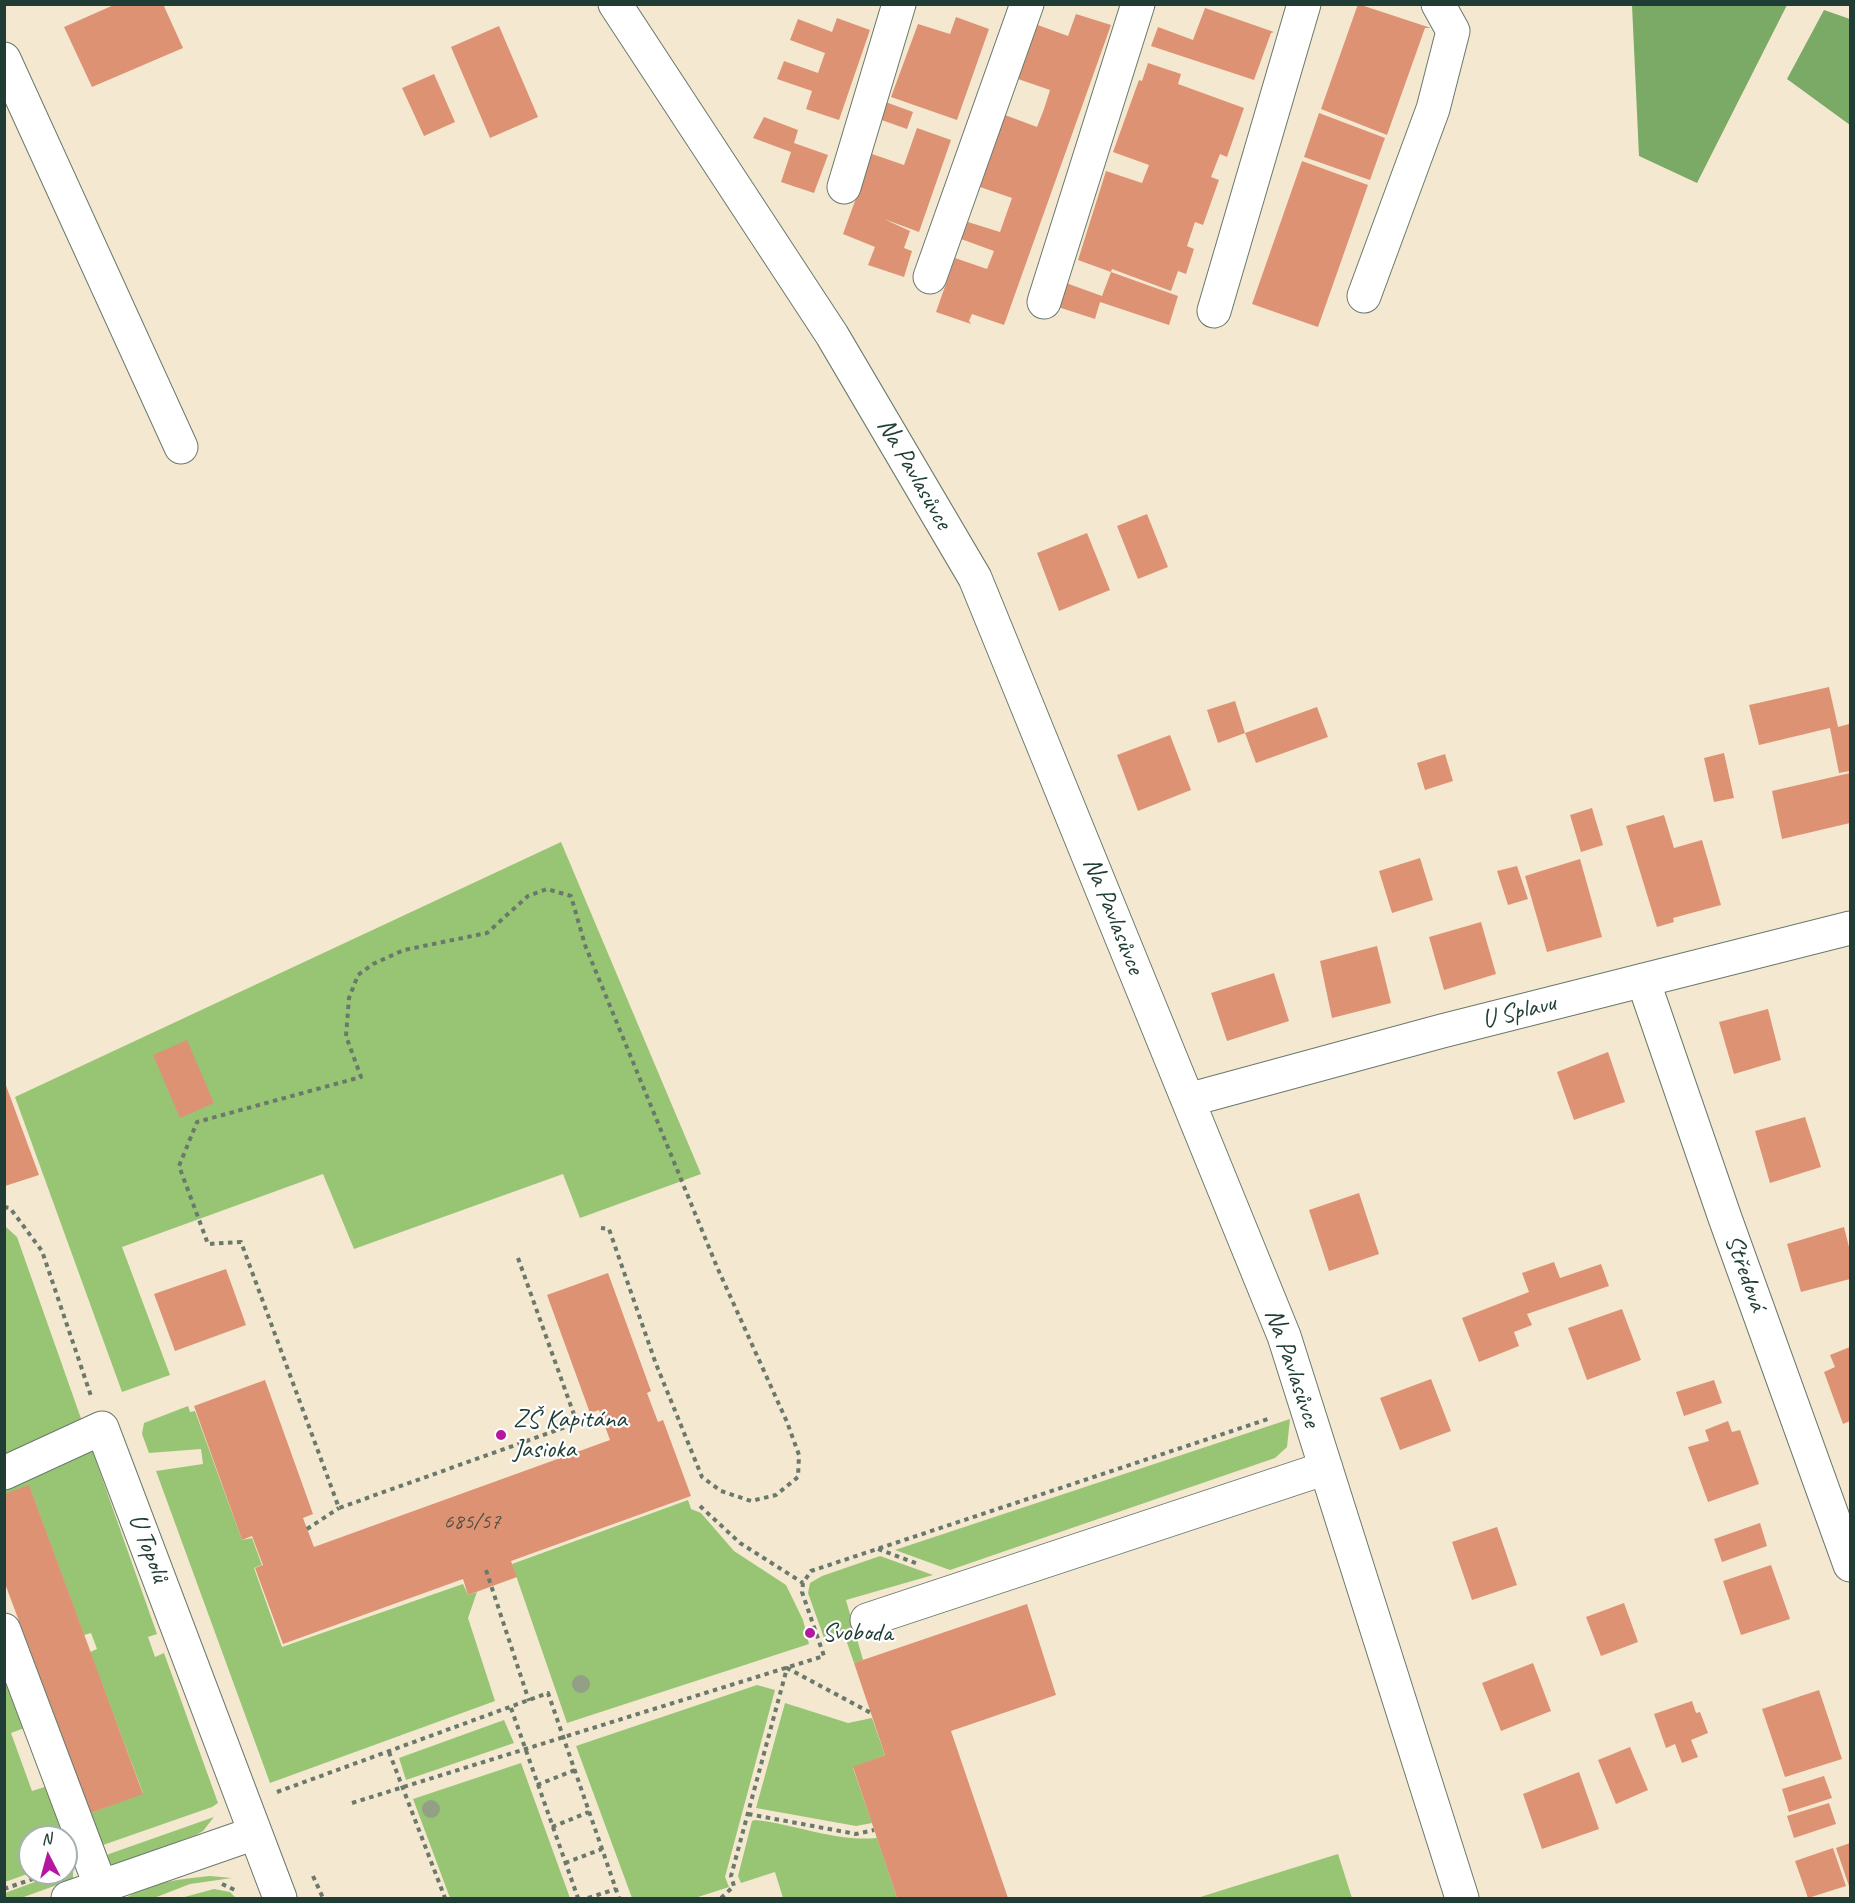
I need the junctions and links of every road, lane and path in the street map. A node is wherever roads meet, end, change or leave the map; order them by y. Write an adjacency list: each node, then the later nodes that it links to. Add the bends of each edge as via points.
1 (615, 4): 16 (street, Na Pavlasůvce, via 832,335 975,578)
2 (899, 4): 8 (street)
3 (1027, 4): 9 (street)
4 (1138, 4): 11 (street)
5 (1304, 4): 12 (street)
6 (1438, 4): 10 (street, via 1453,31 1433,109)
7 (4, 59): 13 (street)
8 (844, 187)
9 (930, 277)
10 (1364, 296)
11 (1044, 302)
12 (1214, 310)
13 (182, 447)
14 (1851, 928): 15 (street, U Splavu)
15 (1643, 980): 16 (street, U Splavu); 29 (street, Středová)
16 (1188, 1100): 20 (street, Na Pavlasůvce, via 1284,1336)
17 (4, 1207): 23 (path, via 10,1208 42,1251)
18 (601, 1228): 27 (path, via 609,1229 656,1364 702,1477 721,1491 751,1501 776,1495 798,1477 799,1455 585,945 571,896 547,889 528,896 488,933 404,950 358,975 349,998 346,1036 361,1077 197,1122 179,1166 183,1177 208,1244 241,1242)
19 (518, 1258): 22 (path)
20 (1306, 1406): 24 (street, Na Pavlasůvce); 31 (path, via 818,1568)
21 (603, 1422): 22 (path)
22 (577, 1423): 27 (path)
23 (102, 1428): 25 (street); 47 (street, U Topolů)
24 (1326, 1468): 32 (street); 61 (street, Na Pavlasůvce)
25 (4, 1473)
26 (700, 1506): 31 (path, via 740,1543)
27 (339, 1508): 28 (path)
28 (307, 1529)
29 (1851, 1564)
30 (486, 1570): 35 (path)
31 (803, 1583): 34 (path, via 802,1592 824,1656)
32 (867, 1620)
33 (4, 1630): 53 (street)
34 (787, 1668): 37 (path); 38 (path); 46 (path)
35 (528, 1701): 36 (path); 38 (path, via 548,1693)
36 (511, 1708): 39 (path); 40 (path)
37 (871, 1713)
38 (564, 1737): 39 (path); 41 (path)
39 (523, 1749): 42 (path); 43 (path)
40 (389, 1752): 43 (path); 47 (path)
41 (575, 1770): 42 (path); 45 (path)
42 (537, 1785): 48 (path)
43 (402, 1787): 44 (path); 56 (path)
44 (352, 1803)
45 (589, 1812): 48 (path); 50 (path)
46 (748, 1814): 49 (path, via 856,1834); 60 (path, via 731,1876 734,1886)
47 (249, 1819): 53 (street); 55 (street, U Topolů)
48 (552, 1827): 51 (path)
49 (874, 1830)
50 (602, 1849): 51 (path); 52 (path)
51 (565, 1863): 57 (path)
52 (616, 1889): 58 (path); 59 (path)
53 (103, 1892): 54 (street)
54 (68, 1899)
55 (280, 1899)
56 (445, 1899)
57 (578, 1899)
58 (588, 1899)
59 (619, 1899)
60 (721, 1899)
61 (1462, 1899)

